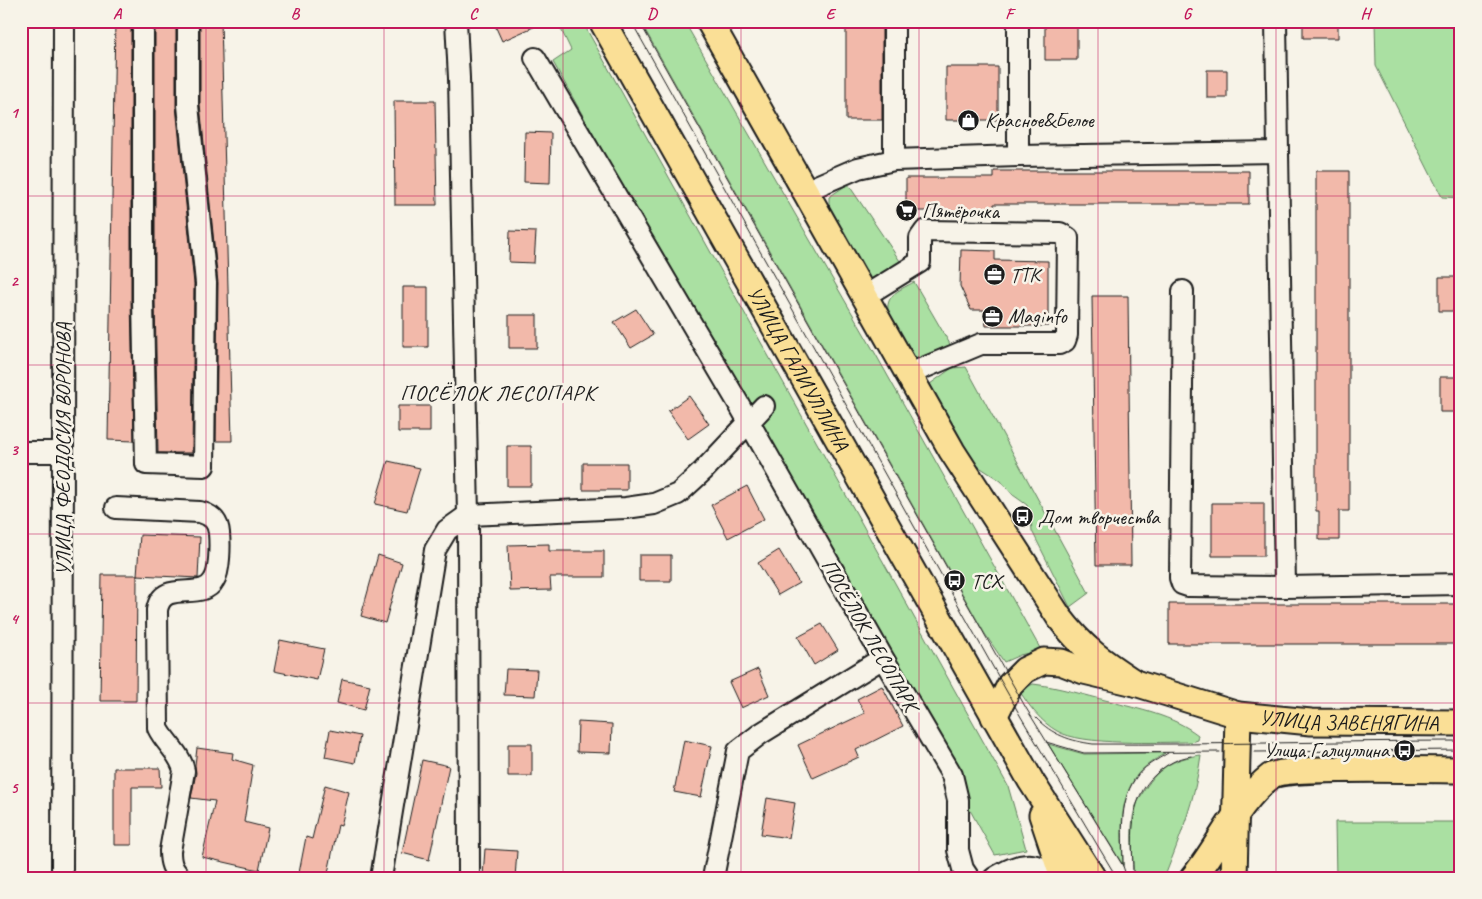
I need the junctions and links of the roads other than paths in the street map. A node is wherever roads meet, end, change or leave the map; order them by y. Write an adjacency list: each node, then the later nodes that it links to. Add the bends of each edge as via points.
1 (64, 21): 21 (street, УЛИЦА ФЕОДОСИЯ ВОРОНОВА)
2 (142, 21): 3 (street, via 146,464 204,466 206,283 188,105)
3 (188, 21)
4 (456, 21): 23 (street)
5 (602, 21): 29 (main road, УЛИЦА ГАЛИУЛЛИНА)
6 (709, 21): 14 (main road)
7 (894, 21): 13 (street)
8 (1018, 21): 12 (street)
9 (1276, 21): 11 (street)
10 (535, 58): 19 (street, ПОСЁЛОК ЛЕСОПАРК)
11 (1278, 152): 12 (street); 25 (street)
12 (1018, 156): 13 (street)
13 (894, 160): 14 (street, via 858,168)
14 (805, 191): 16 (main road)
15 (1183, 291): 25 (street, via 1180,581 1185,586)
16 (864, 296): 17 (main road); 17 (street, via 920,262 920,238 925,231 1060,233 1068,238 1065,341 1059,344 982,344)
17 (909, 374): 27 (main road, via 952,451 1073,637 1093,655)
18 (764, 406): 19 (street)
19 (749, 424): 23 (street, via 678,494 654,504); 26 (street, ПОСЁЛОК ЛЕСОПАРК)
20 (21, 452): 21 (street)
21 (62, 452): 34 (street, УЛИЦА ФЕОДОСИЯ ВОРОНОВА)
22 (116, 508): 35 (street, via 200,512 214,518 218,525 217,571 211,585 205,589 168,593 158,603 157,610 158,728 180,759 184,771 170,851 170,862)
23 (468, 515): 36 (street, via 447,530 435,550); 37 (street)
24 (1461, 584): 25 (street)
25 (1285, 587)
26 (883, 658): 38 (street, via 738,751); 39 (street, ПОСЁЛОК ЛЕСОПАРК, via 952,775 958,800 958,850)
27 (1135, 683): 28 (main road); 29 (main road, via 1061,662 1044,661 1025,670 1010,686)
28 (1238, 715): 30 (main road, УЛИЦА ЗАВЕНЯГИНА, via 1311,722); 33 (main road)
29 (994, 717): 32 (main road, УЛИЦА ГАЛИУЛЛИНА)
30 (1461, 723)
31 (1461, 770): 33 (main road, via 1325,770 1274,774 1253,792)
32 (1031, 781): 42 (main road); 43 (main road, УЛИЦА ГАЛИУЛЛИНА)
33 (1236, 816): 44 (main road); 45 (main road)
34 (62, 878)
35 (181, 878)
36 (380, 878)
37 (469, 878)
38 (713, 878)
39 (969, 878)
40 (994, 878): 41 (street, via 1009,869 1036,864)
41 (1059, 878)
42 (1063, 878)
43 (1094, 878)
44 (1193, 878)
45 (1234, 878)

